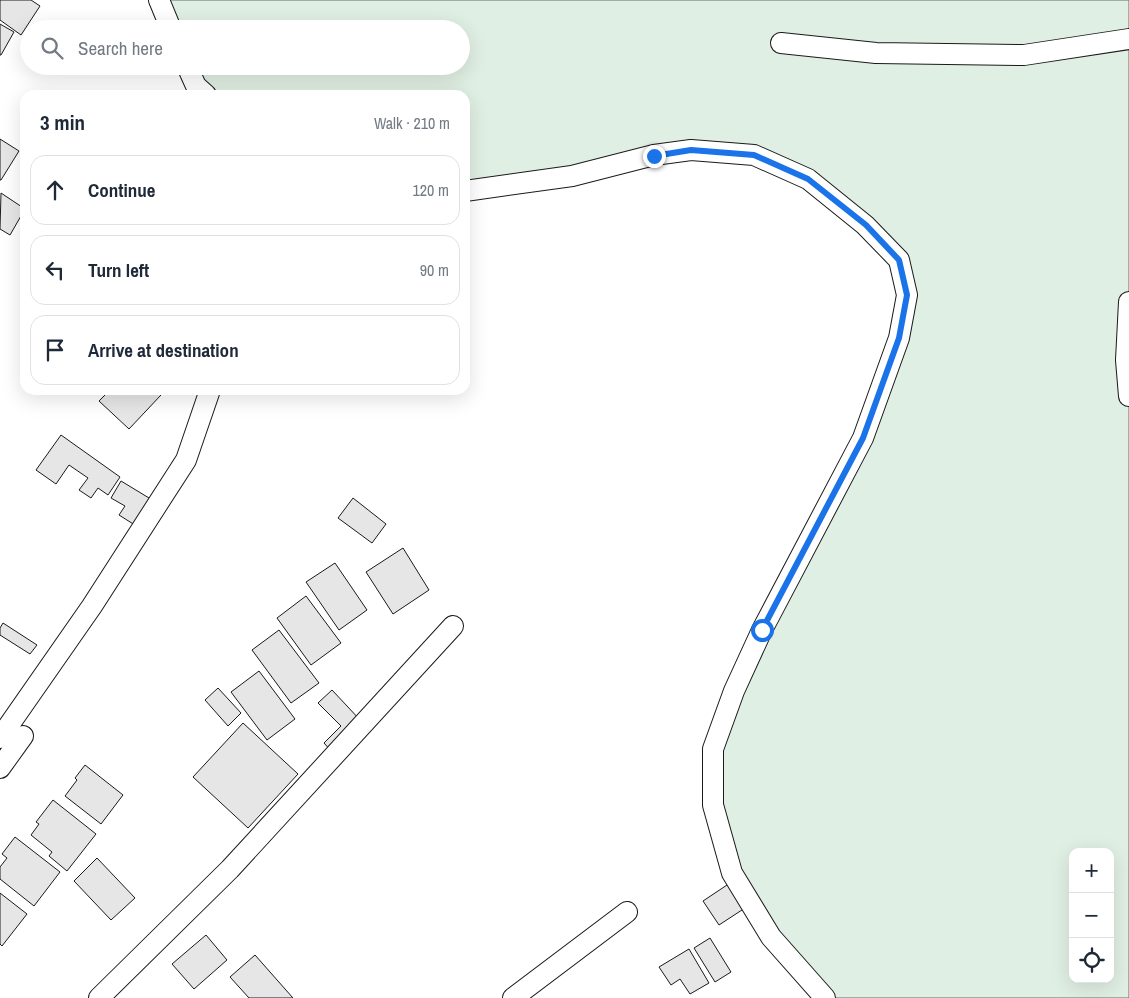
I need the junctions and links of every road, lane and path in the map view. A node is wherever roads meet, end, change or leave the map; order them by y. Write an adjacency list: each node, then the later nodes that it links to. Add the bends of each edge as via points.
1 (159, 0): 2 (street)
2 (167, 20)
3 (1129, 39): 4 (street, via 1024,55 876,53)
4 (781, 44)
5 (191, 75): 6 (street)
6 (200, 90)
7 (470, 190): 18 (street, via 572,176 691,150 754,155 808,179 866,225 899,260 907,295 899,338 863,438 762,630 734,691 713,749 713,805 732,873 771,937)
8 (1129, 302): 10 (street, via 1126,360)
9 (208, 395): 13 (street, via 186,460 92,606)
10 (1129, 396)
11 (453, 626): 16 (street, via 230,869)
12 (23, 736): 14 (street)
13 (0, 738)
14 (0, 768)
15 (627, 912): 17 (street)
16 (100, 998)
17 (513, 998)
18 (825, 998)

